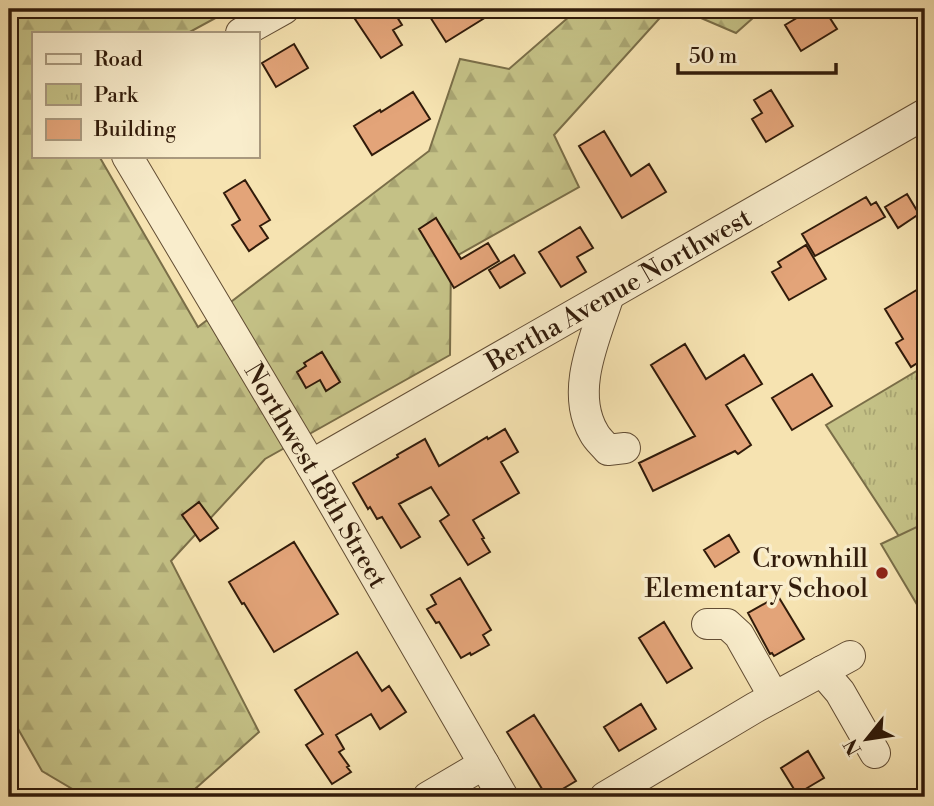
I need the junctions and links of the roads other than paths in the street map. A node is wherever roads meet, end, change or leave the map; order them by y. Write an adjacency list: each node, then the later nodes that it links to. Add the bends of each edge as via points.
1 (284, 9): 2 (street)
2 (243, 32)
3 (925, 114): 5 (street, Bertha Avenue Northwest)
4 (128, 158): 7 (street, Northwest 18th Street)
5 (610, 295): 6 (street, via 590,353 584,411 594,434 608,450); 7 (street, Bertha Avenue Northwest)
6 (625, 448)
7 (311, 465): 13 (street, Northwest 18th Street)
8 (707, 624): 11 (street, via 727,624 739,635)
9 (850, 656): 10 (street)
10 (822, 671): 11 (street); 12 (street, via 840,692)
11 (774, 697): 16 (street)
12 (875, 754)
13 (484, 765): 14 (street); 15 (street, Northwest 18th Street)
14 (428, 797)
15 (503, 797)
16 (605, 797)

